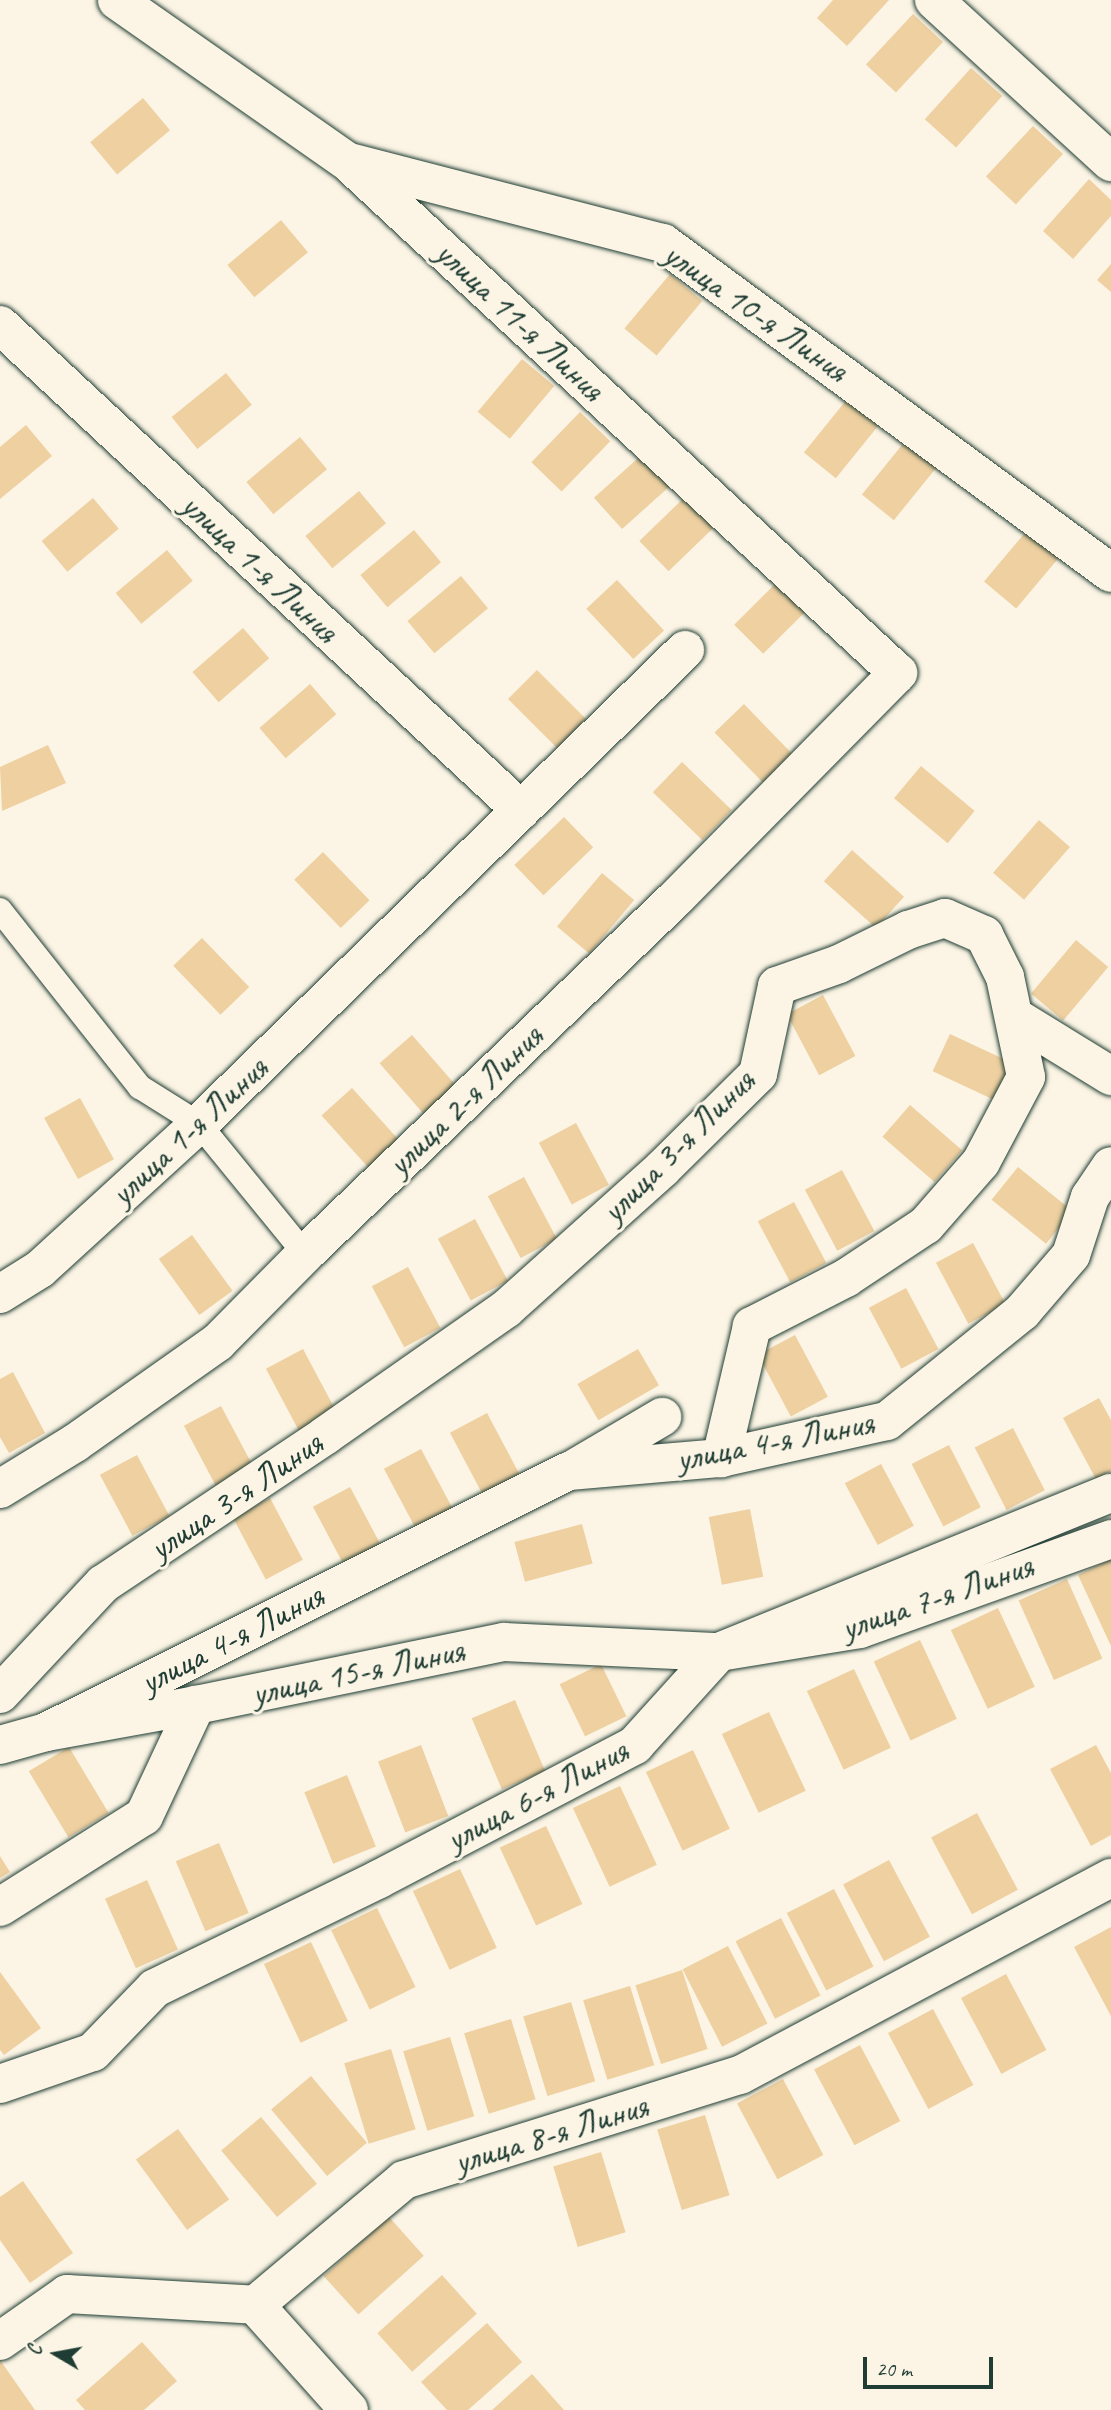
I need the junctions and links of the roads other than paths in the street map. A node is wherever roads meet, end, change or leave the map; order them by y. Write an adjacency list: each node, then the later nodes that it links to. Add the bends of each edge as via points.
1 (117, 0): 3 (street, улица 11-я Линия)
2 (934, 0): 4 (street)
3 (348, 162): 6 (street, улица 10-я Линия, via 663,243); 8 (street, улица 11-я Линия)
4 (1111, 162)
5 (0, 325): 9 (street, улица 1-я Линия)
6 (1111, 573)
7 (685, 650): 9 (street, улица 1-я Линия)
8 (898, 673): 15 (street, улица 2-я Линия, via 677,897)
9 (521, 810): 13 (street, улица 1-я Линия)
10 (0, 910): 13 (lane, via 140,1087)
11 (1015, 1017): 12 (street); 18 (street, улица 3-я Линия, via 1026,1077 981,1162 926,1225 846,1278 752,1326); 24 (street, улица 3-я Линия, via 1005,977 984,935 945,918 777,986 758,1074 652,1178 506,1309 103,1584)
12 (1111, 1076)
13 (199, 1124): 15 (lane); 16 (street, улица 1-я Линия, via 40,1269)
14 (1111, 1167): 18 (street, улица 4-я Линия, via 1090,1197 1070,1255 1022,1312 887,1421)
15 (306, 1254): 20 (street, улица 2-я Линия, via 218,1342 75,1443)
16 (0, 1294)
17 (662, 1417): 19 (street, улица 4-я Линия)
18 (721, 1458): 19 (street, улица 4-я Линия)
19 (569, 1471): 26 (street, улица 4-я Линия)
20 (0, 1489)
21 (1111, 1493): 23 (street, улица 6-я Линия)
22 (1111, 1539): 23 (street, улица 7-я Линия, via 860,1629)
23 (719, 1652): 25 (street, улица 15-я Линия, via 504,1642); 30 (street, улица 6-я Линия, via 635,1745 379,1880 155,1988 93,2052)
24 (0, 1693)
25 (196, 1705): 26 (street, улица 15-я Линия); 29 (street, via 144,1816)
26 (46, 1732): 27 (street, улица 15-я Линия)
27 (0, 1745)
28 (1111, 1878): 31 (street, улица 8-я Линия, via 740,2075 404,2180)
29 (0, 1907)
30 (0, 2084)
31 (255, 2305): 32 (street, via 67,2294); 33 (street)
32 (0, 2341)
33 (349, 2410)

